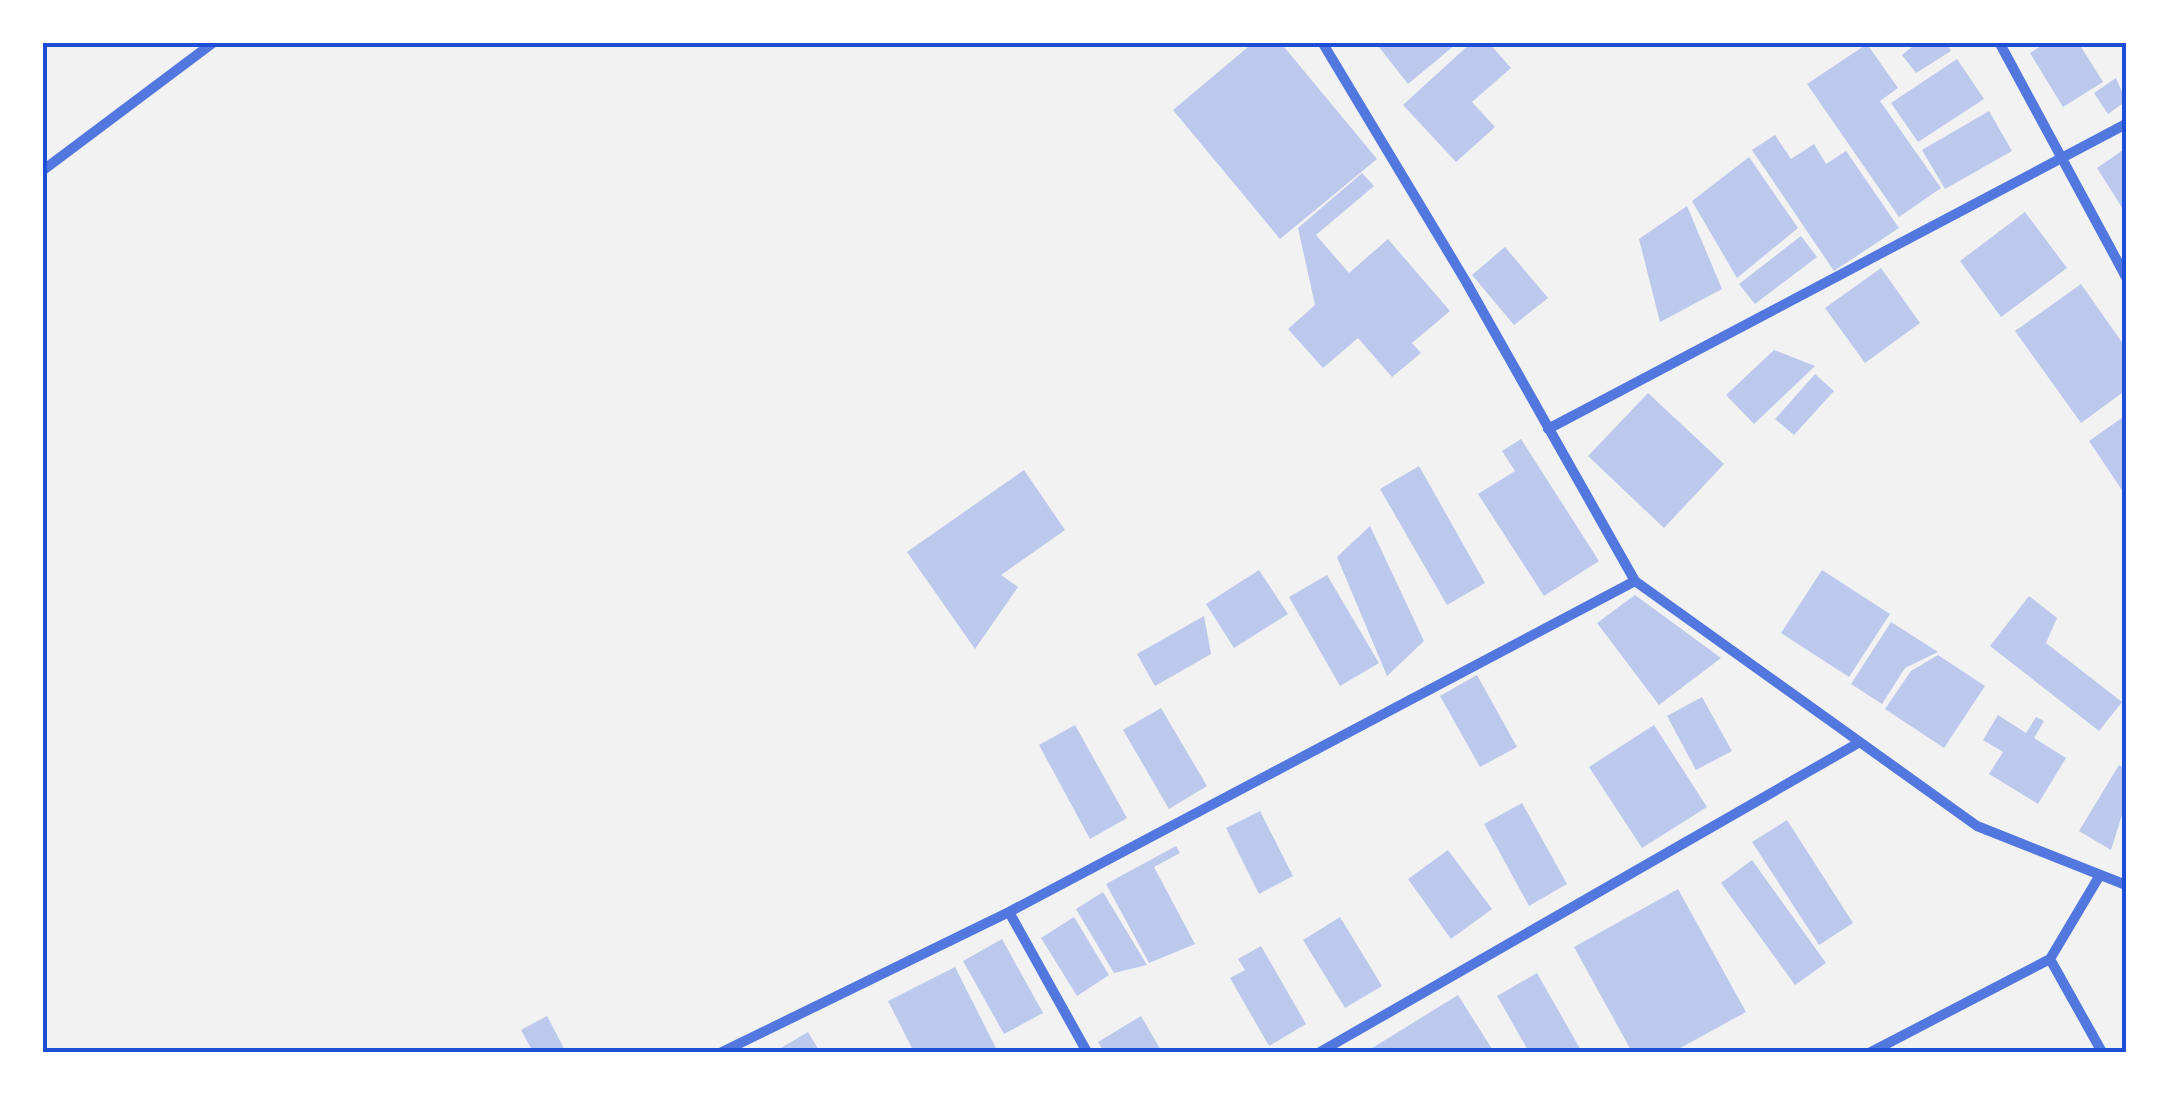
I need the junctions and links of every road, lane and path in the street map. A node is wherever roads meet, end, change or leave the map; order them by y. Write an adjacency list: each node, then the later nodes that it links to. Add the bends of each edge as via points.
1 (214, 42): 6 (street)
2 (1322, 42): 8 (street)
3 (1999, 42): 5 (street)
4 (2126, 124): 5 (street)
5 (2061, 162): 7 (street); 8 (street)
6 (42, 172)
7 (2126, 277)
8 (1548, 429): 9 (street)
9 (1636, 581): 10 (street); 13 (street)
10 (1860, 742): 11 (street, via 1977,826); 17 (street)
11 (2100, 875): 12 (street); 14 (street)
12 (2126, 885)
13 (1009, 912): 15 (street); 16 (street)
14 (2050, 959): 18 (street); 19 (street)
15 (722, 1052)
16 (1087, 1052)
17 (1320, 1052)
18 (1871, 1052)
19 (2102, 1052)

